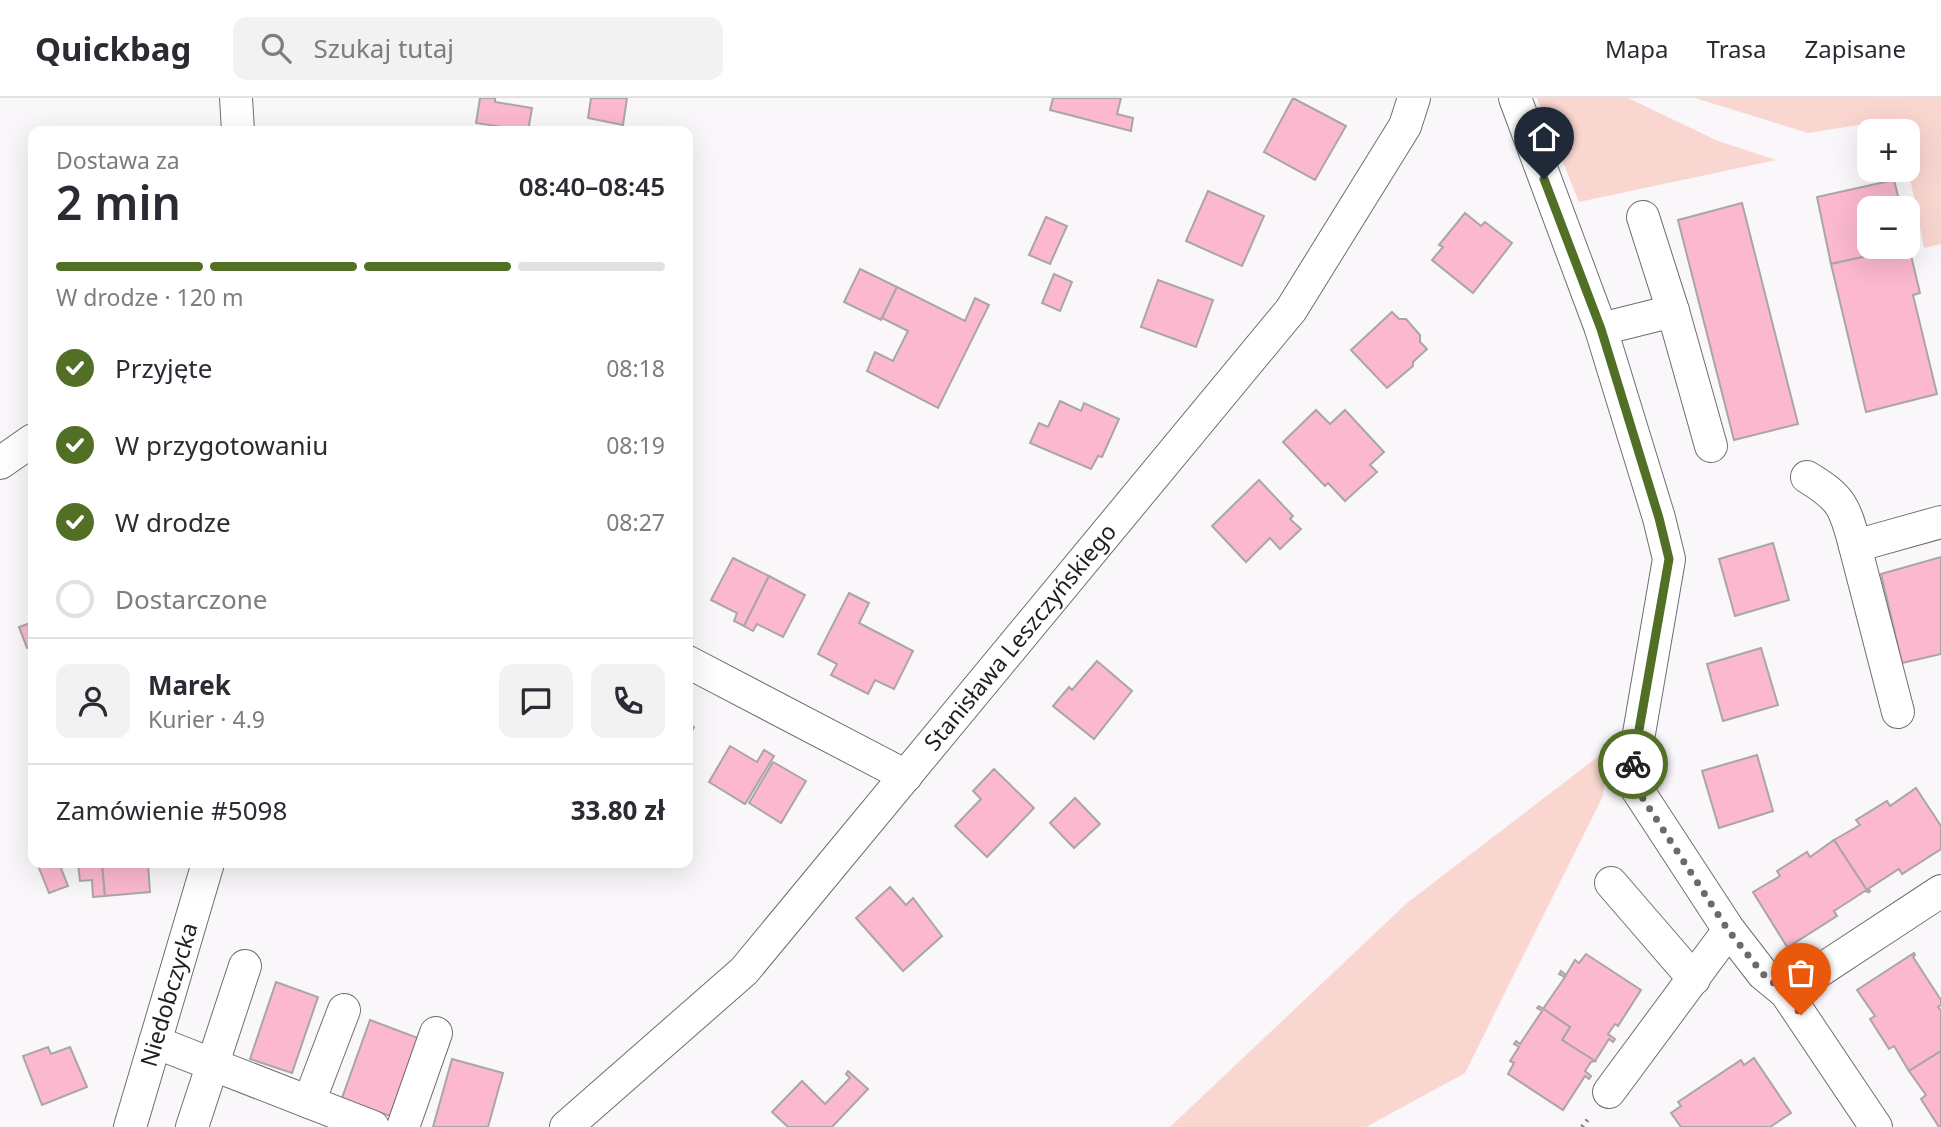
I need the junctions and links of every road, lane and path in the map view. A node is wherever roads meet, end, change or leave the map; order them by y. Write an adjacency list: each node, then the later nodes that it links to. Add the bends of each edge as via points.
1 (236, 98): 4 (street)
2 (1413, 98): 16 (street, Stanisława Leszczyńskiego, via 1405,126 1292,310)
3 (1515, 98): 7 (street)
4 (238, 126)
5 (1643, 217): 6 (street)
6 (1673, 312): 7 (street); 9 (street)
7 (1601, 329): 20 (street, via 1669,559 1631,780)
8 (28, 443): 10 (street)
9 (1711, 446)
10 (0, 463)
11 (1807, 477): 13 (street, via 1830,491 1847,512)
12 (1941, 522): 13 (street)
13 (1856, 546): 15 (street)
14 (693, 665): 16 (street)
15 (1898, 712)
16 (906, 776): 34 (street, Stanisława Leszczyńskiego, via 744,971)
17 (207, 868): 26 (street, Niedobczycka)
18 (1611, 883): 22 (street)
19 (1941, 891): 23 (street)
20 (1728, 930): 22 (street); 23 (street, via 1763,974)
21 (245, 965): 27 (street)
22 (1694, 979): 28 (street)
23 (1786, 993): 35 (street)
24 (344, 1010): 29 (street)
25 (436, 1033): 33 (street)
26 (155, 1042): 27 (street); 31 (street, Niedobczycka)
27 (213, 1065): 29 (street); 32 (street)
28 (1609, 1092)
29 (309, 1102): 30 (street)
30 (357, 1124)
31 (130, 1127)
32 (192, 1127)
33 (403, 1127)
34 (566, 1127)
35 (1876, 1127)

